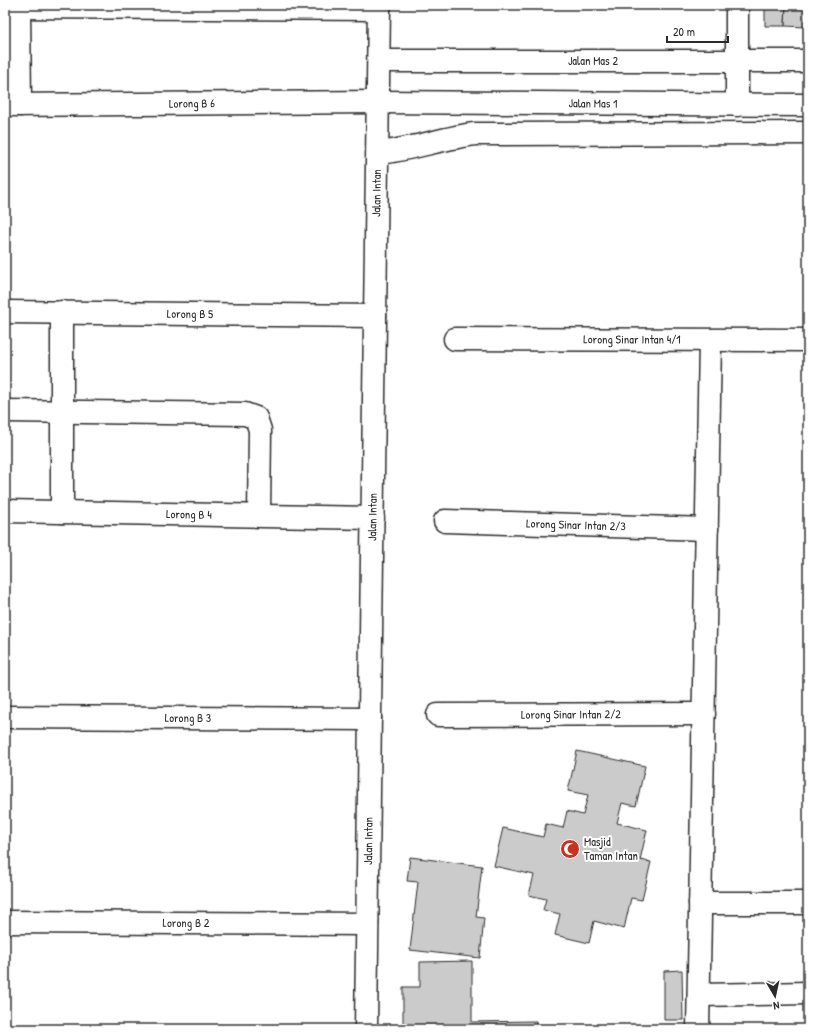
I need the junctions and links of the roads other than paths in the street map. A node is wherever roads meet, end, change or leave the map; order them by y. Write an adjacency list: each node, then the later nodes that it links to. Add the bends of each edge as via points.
1 (737, 5): 6 (street)
2 (14, 6): 3 (street); 8 (street)
3 (379, 7): 4 (street, Jalan Intan)
4 (379, 61): 6 (street, Jalan Mas 2); 7 (street, Jalan Intan)
5 (808, 61): 6 (street, Jalan Mas 2)
6 (737, 62): 9 (street)
7 (378, 102): 8 (street, Lorong B 6); 9 (street, Jalan Mas 1); 12 (street, Jalan Intan)
8 (12, 105)
9 (737, 105): 10 (street, Jalan Mas 1)
10 (808, 106)
11 (808, 133): 12 (street, via 475,134 454,136 402,150)
12 (378, 153): 15 (street, Jalan Intan)
13 (5, 312): 14 (street, Lorong B 5)
14 (62, 312): 15 (street, Lorong B 5); 19 (street)
15 (375, 316): 24 (street, Jalan Intan)
16 (455, 339): 18 (street, Lorong Sinar Intan 4/1)
17 (808, 340): 18 (street, Lorong Sinar Intan 4/1)
18 (710, 341): 26 (street)
19 (62, 410): 20 (street); 22 (street); 23 (street, via 245,414 256,418 260,430)
20 (5, 411)
21 (5, 511): 22 (street, Lorong B 4)
22 (62, 512): 23 (street, Lorong B 4)
23 (259, 515): 24 (street, Lorong B 4)
24 (373, 518): 30 (street, Jalan Intan)
25 (445, 521): 26 (street, Lorong Sinar Intan 2/3)
26 (707, 529): 27 (street)
27 (704, 714): 28 (street, Lorong Sinar Intan 2/2); 31 (street)
28 (438, 715)
29 (5, 717): 30 (street, Lorong B 3)
30 (370, 719): 34 (street, Jalan Intan)
31 (700, 903): 32 (street); 36 (street)
32 (808, 903)
33 (5, 922): 34 (street, Lorong B 2)
34 (368, 924): 37 (street, Jalan Intan)
35 (808, 993): 36 (street)
36 (699, 995): 38 (street)
37 (366, 1029)
38 (698, 1029)

